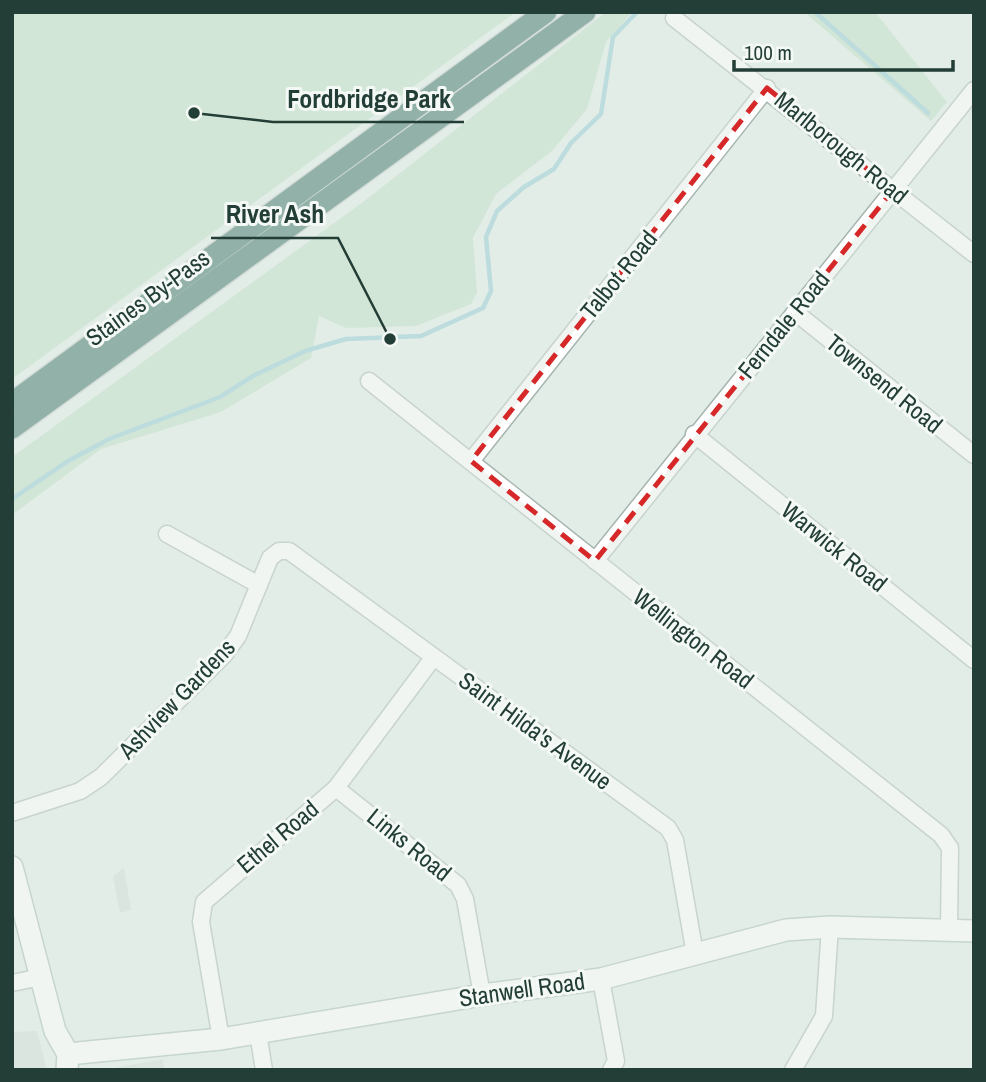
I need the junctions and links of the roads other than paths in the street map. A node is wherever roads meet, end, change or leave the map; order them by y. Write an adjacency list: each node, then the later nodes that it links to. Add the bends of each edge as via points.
1 (546, 12): 10 (highway, Staines By-Pass)
2 (585, 12): 11 (highway, Staines By-Pass)
3 (674, 18): 4 (street, Marlborough Road)
4 (767, 88): 6 (street, Marlborough Road); 14 (street, Talbot Road)
5 (974, 90): 6 (street, Ferndale Road)
6 (893, 190): 7 (street, Marlborough Road); 8 (street, Ferndale Road)
7 (974, 254)
8 (795, 312): 12 (street, Ferndale Road); 13 (street, Townsend Road)
9 (369, 381): 14 (street, Wellington Road)
10 (12, 403)
11 (12, 428)
12 (694, 435): 17 (street, Ferndale Road); 20 (street, Warwick Road)
13 (974, 455)
14 (471, 461): 17 (street, Wellington Road)
15 (167, 534): 18 (street)
16 (299, 557): 18 (street, Ashview Gardens, via 279,551 270,558); 19 (street, Saint Hilda's Avenue)
17 (595, 561): 25 (street, Wellington Road, via 941,835 950,848)
18 (259, 585): 22 (street, Ashview Gardens, via 225,655 101,777 80,791)
19 (433, 657): 21 (street, Ethel Road); 27 (street, Saint Hilda's Avenue, via 668,828 675,840)
20 (974, 660)
21 (336, 788): 31 (street, Links Road, via 458,885); 33 (street, Ethel Road, via 204,902 201,922)
22 (12, 813)
23 (12, 867): 28 (street)
24 (830, 927): 25 (street, Stanwell Road); 27 (street, Stanwell Road, via 786,930); 37 (street, via 824,1016)
25 (949, 930): 26 (street, Stanwell Road)
26 (974, 931)
27 (695, 954): 29 (street, Stanwell Road)
28 (41, 977): 30 (street); 34 (street)
29 (601, 979): 31 (street, Stanwell Road); 36 (street, via 616,1061)
30 (12, 983)
31 (482, 995): 32 (street, Stanwell Road)
32 (258, 1033): 33 (street, Stanwell Road); 35 (street)
33 (221, 1039): 34 (street, Stanwell Road)
34 (67, 1062)
35 (264, 1070)
36 (611, 1070)
37 (793, 1070)

